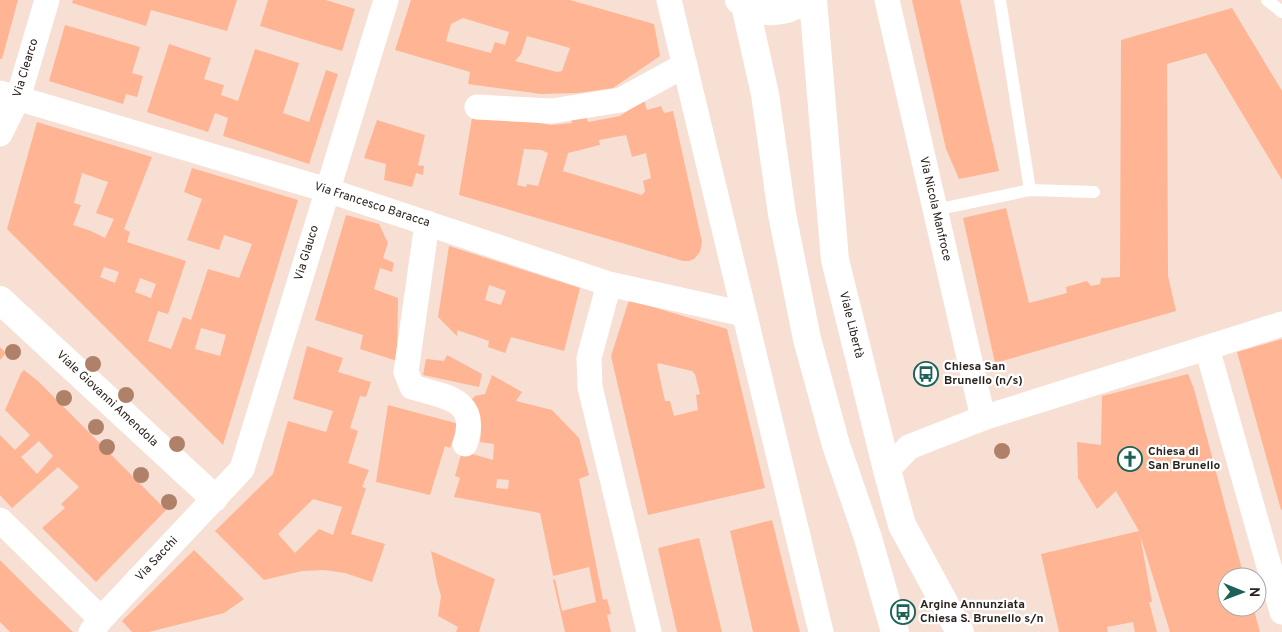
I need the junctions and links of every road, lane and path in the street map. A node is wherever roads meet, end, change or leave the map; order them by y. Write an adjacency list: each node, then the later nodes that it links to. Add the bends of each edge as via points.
1 (47, 0): 12 (street, Via Clearco)
2 (386, 0): 15 (street, Via Glauco)
3 (669, 0): 11 (street)
4 (805, 0): 9 (street, via 780,12 762,11)
5 (813, 0): 27 (street, Viale Libertà, via 835,260)
6 (887, 0): 18 (street, Via Nicola Manfroce)
7 (1000, 0): 16 (lane)
8 (1267, 0): 10 (lane)
9 (742, 2): 35 (street, via 765,94 782,214 807,339 836,445 868,538)
10 (1282, 12)
11 (685, 65): 13 (street, via 621,100 552,111); 22 (street)
12 (9, 95): 14 (street, Via Clearco); 15 (street, Via Francesco Baracca)
13 (478, 108)
14 (0, 134)
15 (327, 190): 19 (street, Via Francesco Baracca); 28 (street, Via Glauco, via 242,469)
16 (1030, 190): 17 (lane); 18 (lane)
17 (1094, 192)
18 (935, 210): 25 (street, Via Nicola Manfroce)
19 (427, 223): 20 (street, Via Francesco Baracca); 26 (street, via 406,372 412,387 458,402 469,419)
20 (609, 284): 22 (street, Via Francesco Baracca); 33 (street, via 589,358 590,387)
21 (0, 300): 28 (street, Viale Giovanni Amendola)
22 (744, 314): 34 (street)
23 (1282, 324): 24 (street)
24 (1207, 348): 25 (street); 30 (street)
25 (983, 418): 27 (street, via 908,447)
26 (465, 444)
27 (886, 470): 36 (street, Viale Libertà, via 902,525)
28 (214, 498): 32 (street, Via Sacchi)
29 (0, 520): 32 (street)
30 (1274, 554): 31 (street)
31 (1282, 612)
32 (96, 626)
33 (649, 632)
34 (821, 632)
35 (895, 632)
36 (960, 632)

